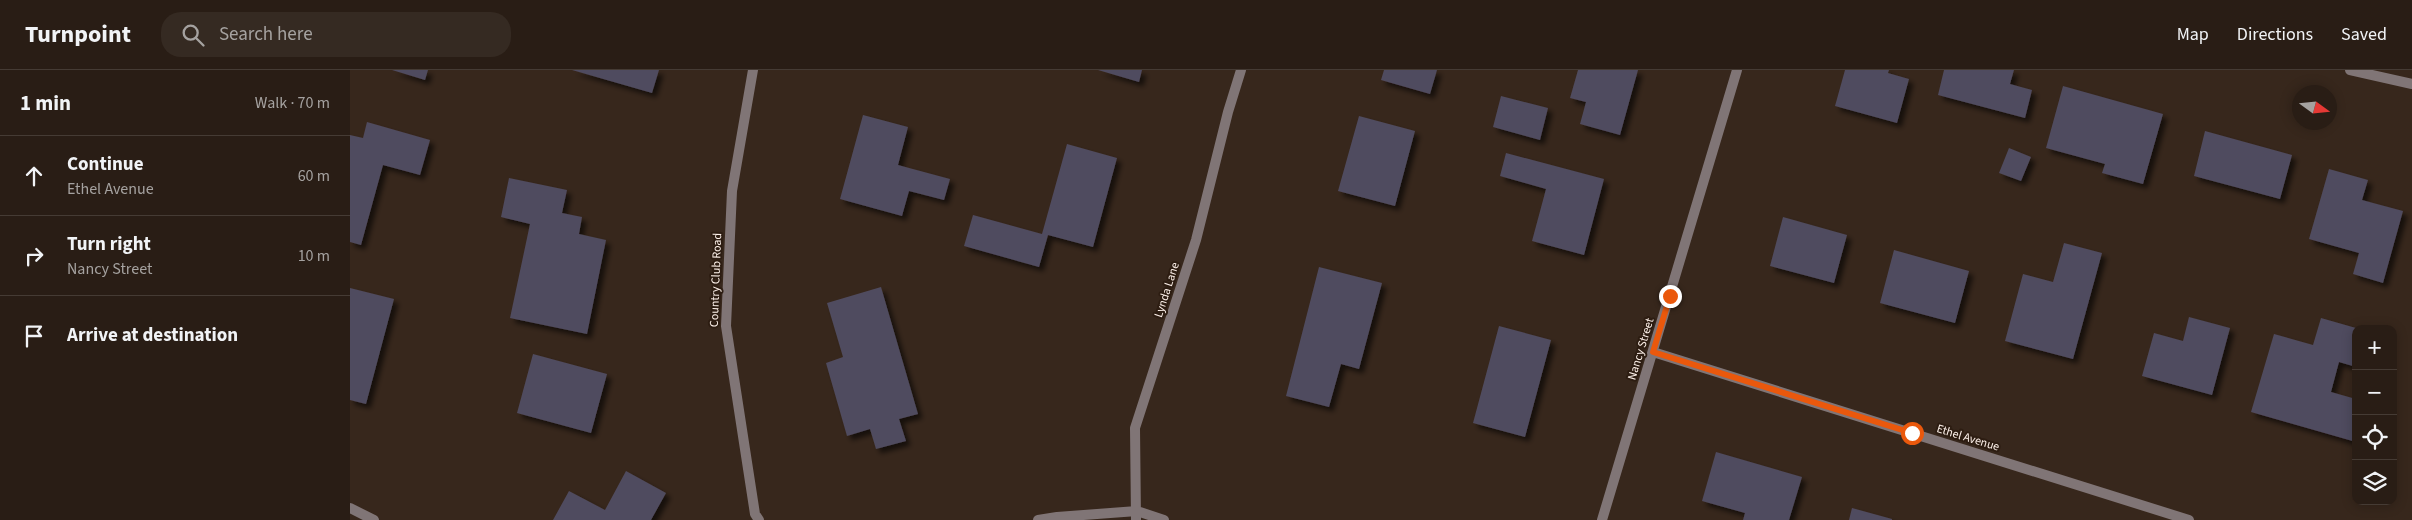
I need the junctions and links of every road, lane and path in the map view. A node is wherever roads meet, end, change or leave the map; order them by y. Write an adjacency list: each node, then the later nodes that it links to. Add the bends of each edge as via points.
1 (753, 70): 10 (street, Country Club Road, via 732,191 726,326 755,514)
2 (1241, 70): 8 (street, Lynda Lane, via 1196,240 1135,428)
3 (1737, 70): 6 (street, Nancy Street)
4 (2350, 70): 5 (street)
5 (2412, 84)
6 (1653, 352): 13 (street, Nancy Street); 14 (street, Ethel Avenue)
7 (350, 508): 9 (street)
8 (1137, 516): 11 (street, via 1057,516); 12 (street)
9 (374, 520)
10 (759, 520)
11 (1038, 520)
12 (1164, 520)
13 (1602, 520)
14 (2189, 520)

